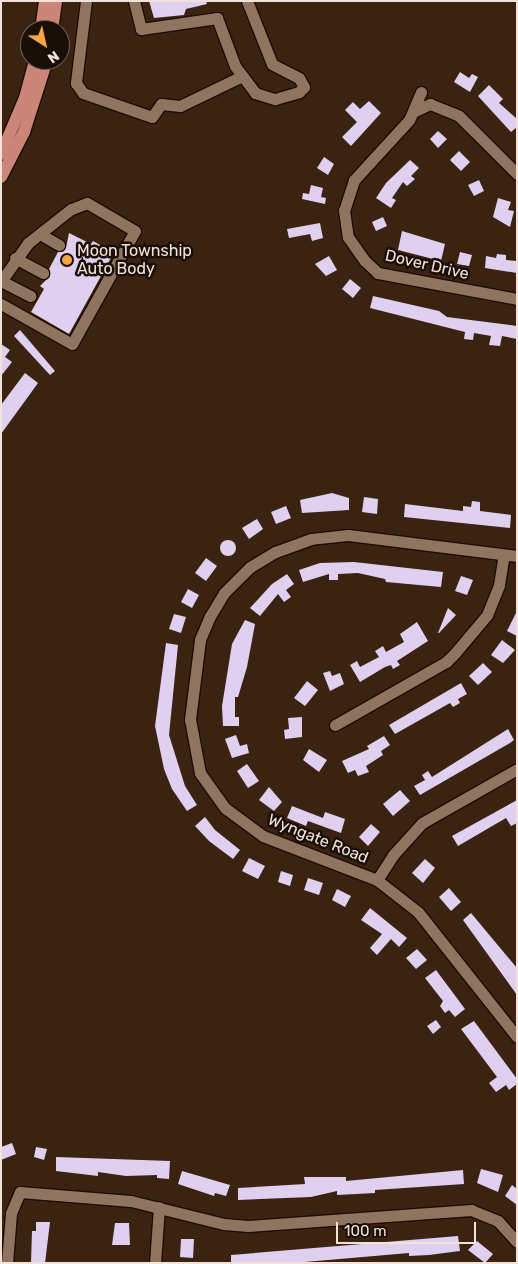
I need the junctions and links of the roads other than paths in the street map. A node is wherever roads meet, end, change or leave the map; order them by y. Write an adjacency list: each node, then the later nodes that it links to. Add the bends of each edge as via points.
1 (46, 1): 6 (main road)
2 (56, 1): 7 (main road)
3 (86, 1): 10 (street, via 76,83 83,93 152,117 161,104 180,106)
4 (134, 1): 10 (street, via 141,29 217,18)
5 (247, 1): 10 (street, via 272,64 299,78 304,87 299,92 275,99 255,92)
6 (43, 20)
7 (53, 20)
8 (33, 70): 13 (main road)
9 (44, 70): 15 (main road, via 26,124)
10 (242, 76)
11 (421, 92): 12 (street)
12 (415, 111): 14 (street, via 430,104 459,116); 22 (street, Dover Drive, via 354,180 344,210 348,237 378,273)
13 (1, 154)
14 (517, 174)
15 (1, 177)
16 (40, 234): 17 (street); 18 (street); 23 (street, via 71,209 87,203 135,231 72,344)
17 (59, 245)
18 (15, 258): 19 (street); 20 (street)
19 (44, 273)
20 (2, 281): 21 (street)
21 (30, 296)
22 (517, 299)
23 (1, 304)
24 (504, 555): 25 (street, Wyngate Road); 26 (street, via 499,585 487,615 455,653 446,662); 28 (street, Wyngate Road, via 348,535 302,542 250,567 224,592 200,640 190,718 194,752 211,791 225,808 263,836)
25 (517, 556)
26 (335, 725)
27 (517, 769): 28 (street, via 422,823 393,855)
28 (377, 880): 29 (street, Wyngate Road, via 418,912 437,932)
29 (517, 1037)
30 (159, 1207): 31 (street, via 224,1224 248,1226 471,1210 498,1221); 32 (street, via 131,1201 20,1192 10,1214); 33 (street)
31 (517, 1242)
32 (7, 1263)
33 (155, 1263)

